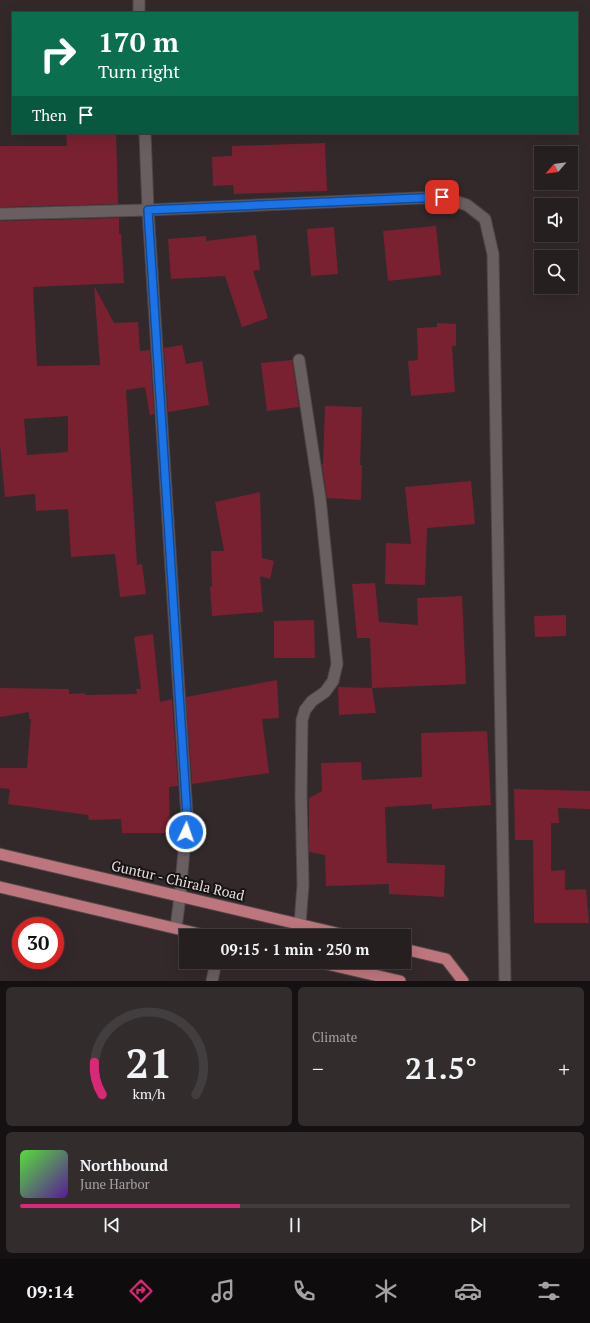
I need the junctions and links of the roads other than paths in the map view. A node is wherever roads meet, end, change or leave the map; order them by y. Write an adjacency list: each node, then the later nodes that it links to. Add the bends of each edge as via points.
1 (139, 0): 2 (street)
2 (139, 12)
3 (145, 134): 4 (street)
4 (148, 210): 5 (street); 9 (street, via 187,816); 20 (street, via 442,197 467,205 485,219 493,254)
5 (0, 214)
6 (299, 360): 10 (street, via 320,498 337,664 334,681 325,692 312,701 305,710 302,720 303,885)
7 (0, 854): 9 (main road, Guntur - Chirala Road)
8 (0, 887): 11 (main road)
9 (180, 896): 10 (main road, Guntur - Chirala Road); 11 (street)
10 (300, 924): 13 (main road, Guntur - Chirala Road)
11 (176, 928): 12 (main road)
12 (180, 929)
13 (320, 929)
14 (411, 951): 19 (main road, via 446,959)
15 (215, 969): 17 (street)
16 (348, 969): 18 (main road)
17 (212, 981)
18 (400, 981)
19 (463, 981)
20 (505, 981)

